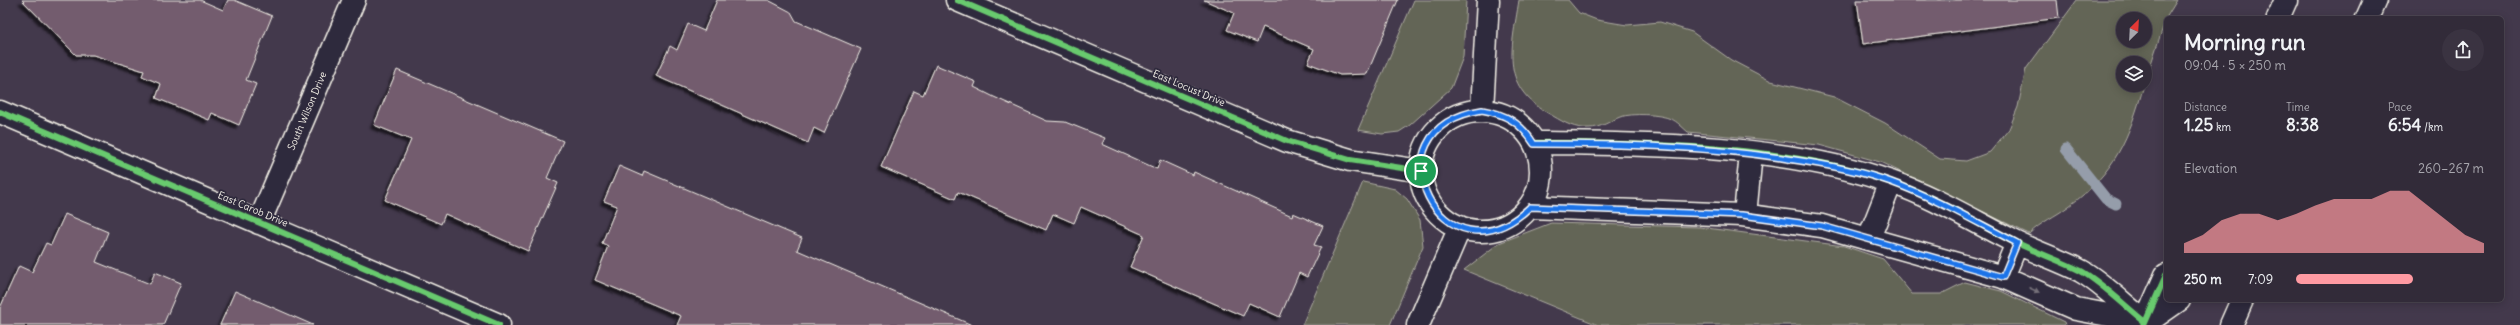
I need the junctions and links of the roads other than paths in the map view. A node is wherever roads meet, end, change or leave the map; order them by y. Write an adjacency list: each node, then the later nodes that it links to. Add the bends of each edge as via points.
1 (354, 0): 16 (street, South Wilson Drive)
2 (957, 0): 12 (street, East Locust Drive, via 1287,141 1350,160)
3 (1488, 0): 8 (street)
4 (2286, 0): 6 (street)
5 (2375, 0): 7 (street)
6 (2279, 16)
7 (2368, 16)
8 (1482, 110): 10 (street, via 1498,113 1513,120 1526,130); 12 (street, via 1463,114 1446,122 1432,135 1424,152)
9 (0, 112): 16 (street, East Carob Drive)
10 (1534, 144): 11 (street, via 1645,144); 14 (street, via 1540,159 1541,176 1538,192)
11 (1751, 153): 13 (street, via 1832,165); 15 (street)
12 (1421, 171): 17 (street, via 1424,189 1431,205 1444,218)
13 (1891, 182): 18 (street); 19 (street, via 1926,196)
14 (1530, 207): 15 (street); 17 (street, via 1516,220 1498,228 1479,231)
15 (1745, 215): 18 (street, via 1822,226)
16 (259, 222): 25 (street, East Carob Drive)
17 (1460, 227): 26 (street)
18 (1869, 238): 20 (street)
19 (2017, 243): 20 (street); 24 (street, via 2082,272)
20 (2003, 277): 24 (street, one-way to 24, via 2076,309)
21 (2164, 280): 24 (street)
22 (2176, 302): 24 (street)
23 (2241, 302): 27 (street)
24 (2145, 324)
25 (499, 325)
26 (1418, 325)
27 (2231, 325)

